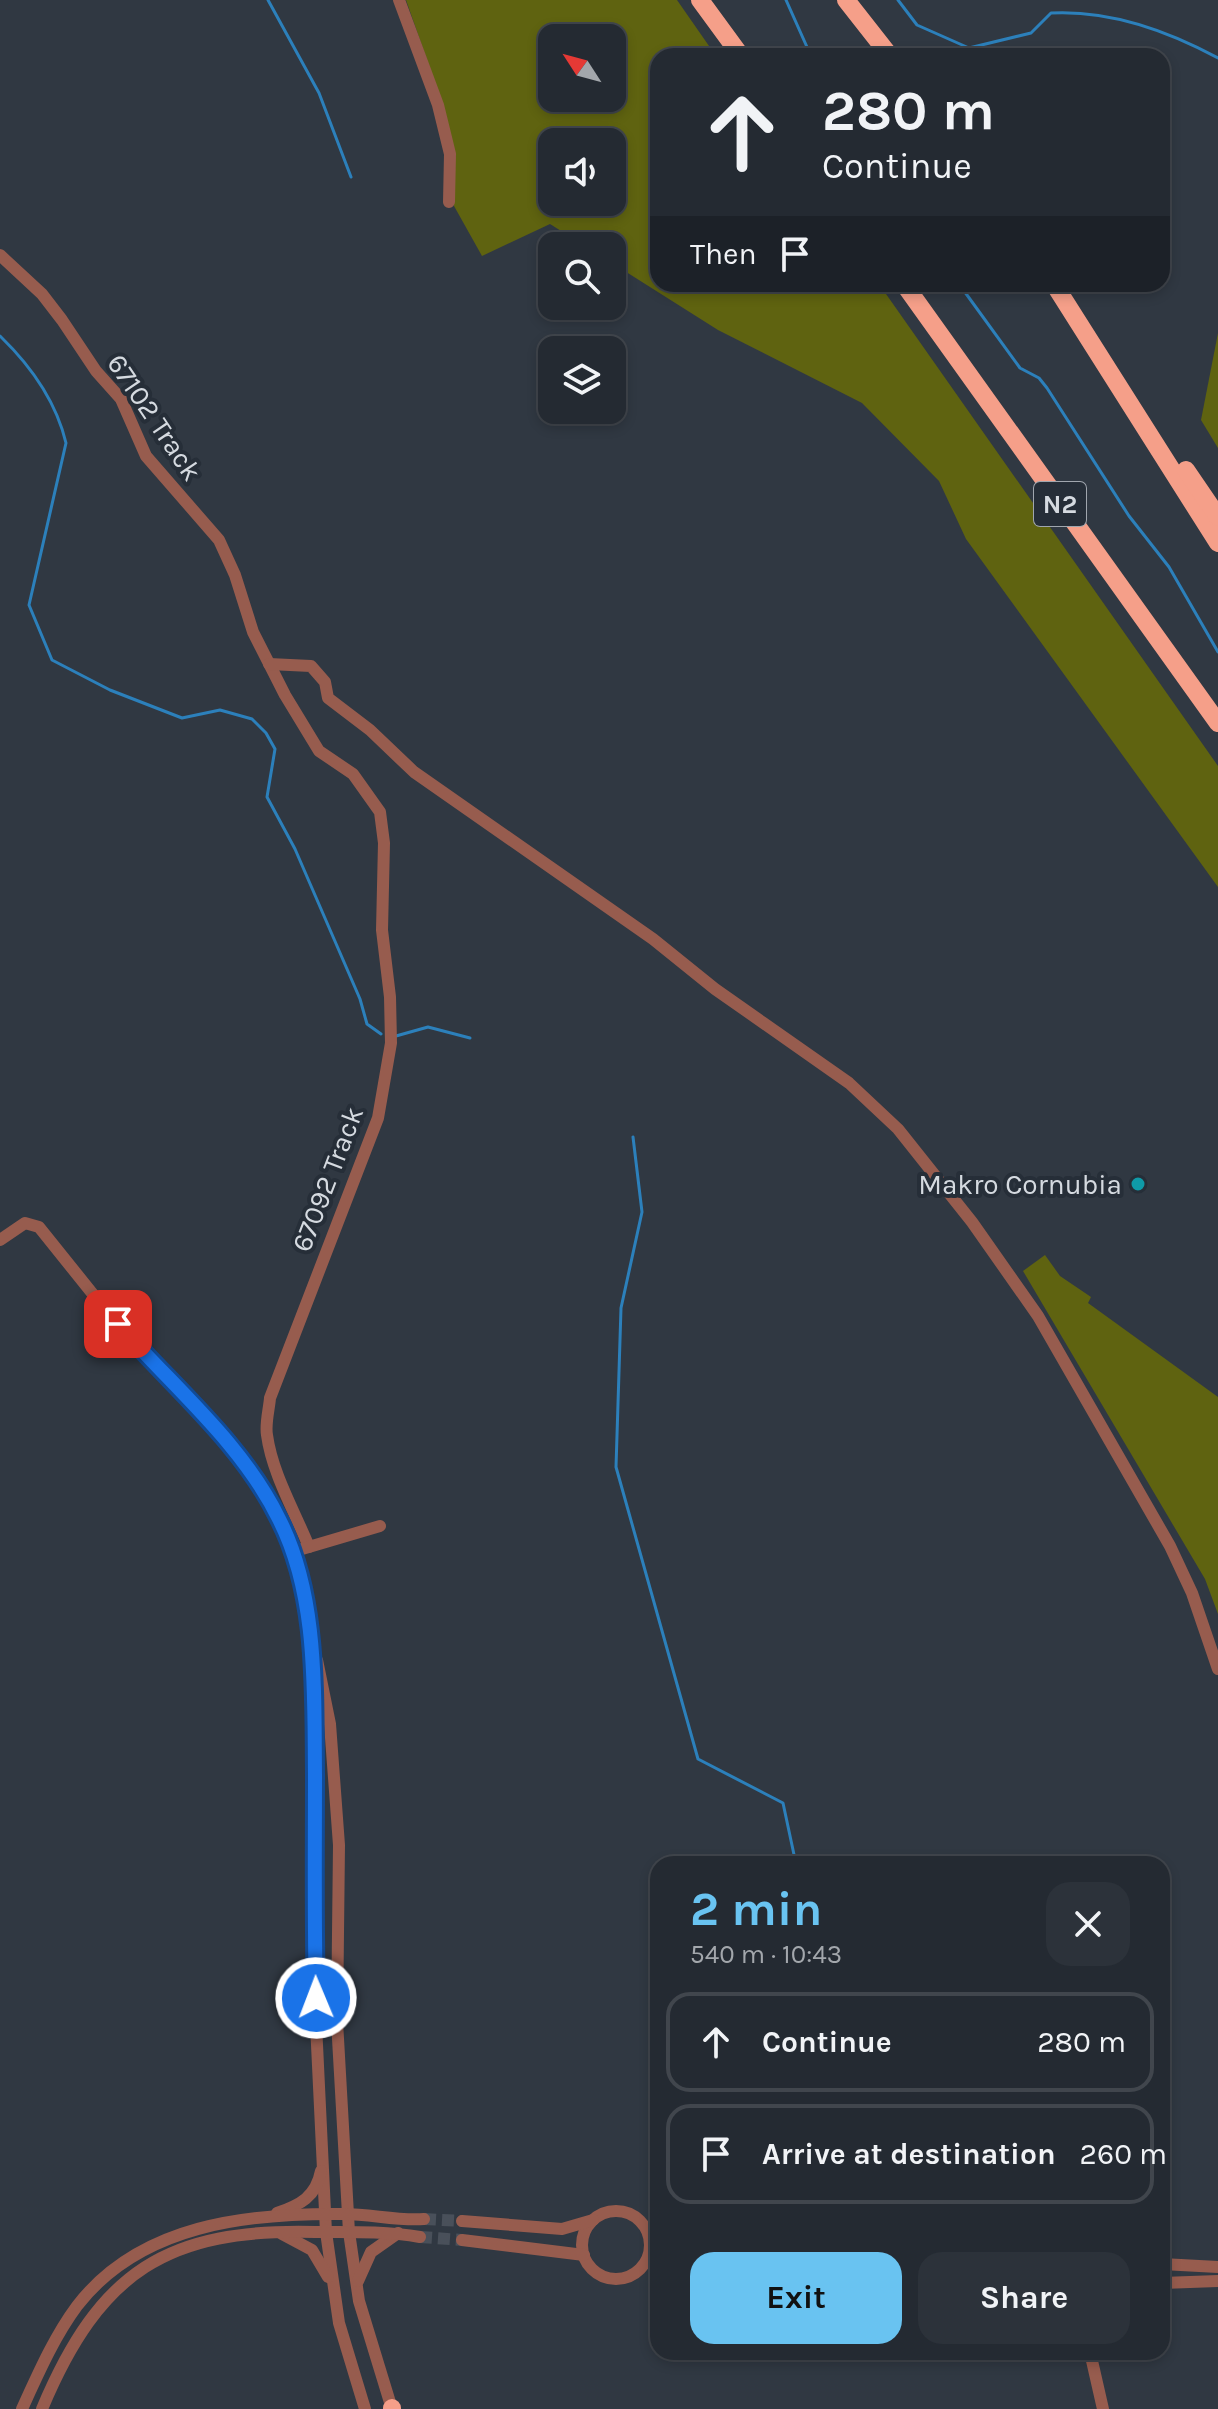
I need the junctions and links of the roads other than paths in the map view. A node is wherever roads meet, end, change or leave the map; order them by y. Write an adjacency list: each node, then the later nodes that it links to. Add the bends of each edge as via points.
1 (399, 0): 6 (street, via 438,105 450,154)
2 (700, 0): 4 (highway)
3 (846, 0): 5 (highway)
4 (735, 48)
5 (884, 48)
6 (449, 202)
7 (0, 255): 13 (street, 67102 Track, via 62,320 121,399 146,456 219,540)
8 (910, 292): 14 (highway, N2)
9 (1059, 292): 10 (highway)
10 (1129, 405): 11 (highway, via 1155,429); 12 (highway)
11 (1218, 517)
12 (1218, 543)
13 (269, 664): 15 (street, 67102 Track, via 319,751); 21 (street, via 311,666 325,682 328,698 414,772 849,1083 898,1129 1038,1316 1170,1546)
14 (1218, 723)
15 (353, 774): 18 (street, 67092 Track, via 374,799 383,829 381,919 391,1043 367,1154 270,1398 267,1435)
16 (0, 1240): 19 (street, via 25,1223 39,1227 241,1460)
17 (380, 1526): 18 (street)
18 (309, 1547): 19 (street)
19 (294, 1551): 20 (street)
20 (306, 1618): 22 (street, via 314,1716 316,2024); 24 (street, via 328,1713 335,1772 337,2021)
21 (1218, 1669)
22 (325, 2154): 23 (street); 25 (street, via 312,2195)
23 (325, 2214): 24 (street); 25 (street); 30 (street)
24 (348, 2214): 26 (street); 31 (street)
25 (263, 2218): 47 (street, via 164,2238 107,2275 62,2330)
26 (424, 2219)
27 (594, 2219): 28 (street, via 562,2229); 33 (street, via 608,2212 628,2212); 37 (street, via 583,2237)
28 (462, 2221)
29 (272, 2230): 30 (street); 44 (street, via 312,2250); 48 (street, via 194,2242 124,2281 70,2347)
30 (326, 2232): 31 (street); 44 (street)
31 (349, 2232): 32 (street); 45 (street)
32 (398, 2233): 34 (street); 45 (street, via 371,2252)
33 (650, 2234)
34 (420, 2237)
35 (462, 2240): 37 (street)
36 (650, 2249): 40 (street)
37 (584, 2255): 40 (street, via 593,2270 609,2278 627,2277)
38 (650, 2263): 40 (street)
39 (1170, 2264): 41 (street)
40 (643, 2265)
41 (1218, 2267)
42 (1218, 2281): 43 (street)
43 (1170, 2283)
44 (332, 2287): 49 (street)
45 (357, 2287): 50 (street)
46 (1092, 2360): 51 (street)
47 (22, 2409)
48 (42, 2409)
49 (365, 2409)
50 (392, 2409)
51 (1103, 2409)

